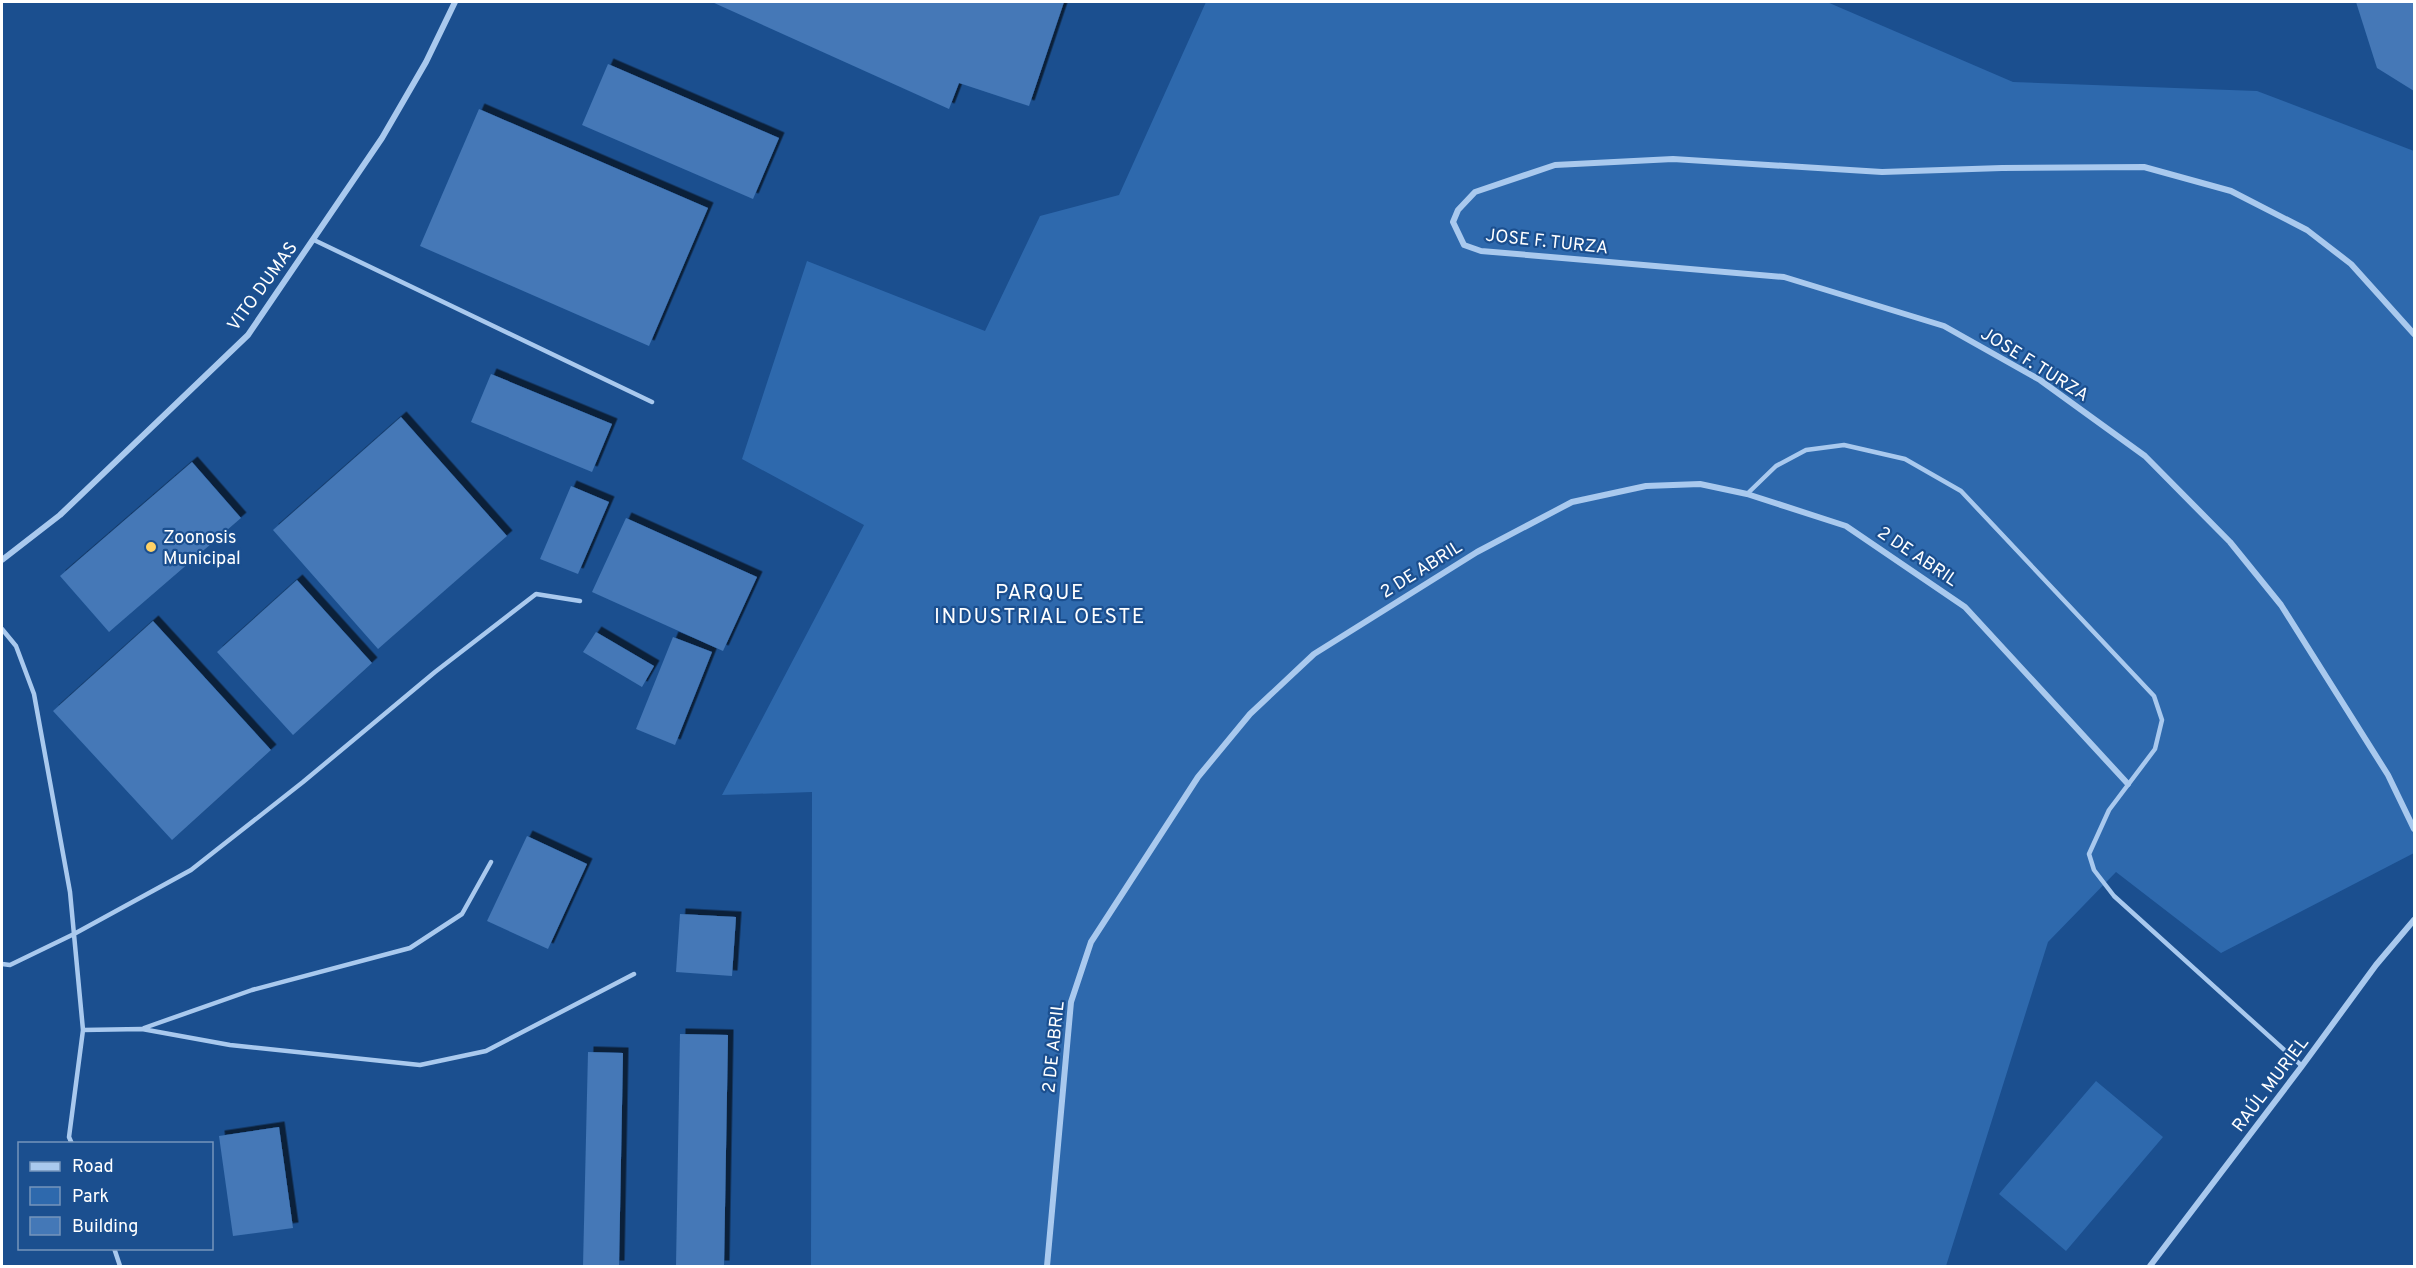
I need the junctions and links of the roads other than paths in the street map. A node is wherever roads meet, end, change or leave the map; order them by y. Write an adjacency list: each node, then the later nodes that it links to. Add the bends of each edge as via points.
1 (455, 2): 2 (street, VITO DUMAS, via 382,138)
2 (314, 240): 4 (lane); 6 (street, VITO DUMAS, via 248,335 60,515)
3 (2415, 334): 10 (street, JOSE F. TURZA, via 2351,264 2307,230 2231,191 2144,167 1882,172 1673,159 1555,165 1475,192 1458,210 1453,222 1464,245 1481,251 1784,277 1944,326 2040,380 2145,456 2230,542 2281,605 2388,776)
4 (652, 402)
5 (1747, 494): 9 (street, 2 DE ABRIL, via 1846,526 1965,607); 9 (lane, via 1776,466 1806,450 1844,445 1905,459 1961,491 2154,696 2162,720 2155,749); 22 (street, 2 DE ABRIL, via 1700,484 1646,486 1572,502 1477,552 1314,654 1250,714 1198,777 1091,942 1071,1002)
6 (2, 560)
7 (580, 601): 13 (lane, via 536,594 191,870)
8 (2, 629): 13 (lane, via 16,646 34,694)
9 (2128, 784): 18 (lane, via 2109,810 2089,854 2094,870 2114,896)
10 (2415, 830)
11 (491, 862): 16 (lane, via 462,914 410,948 252,990)
12 (2415, 920): 18 (street, RAÚL MURIEL, via 2376,964)
13 (74, 934): 14 (lane, via 10,965); 17 (lane)
14 (2, 964)
15 (634, 974): 16 (lane, via 486,1051 420,1065 230,1045)
16 (142, 1029): 17 (lane)
17 (83, 1030): 19 (lane)
18 (2302, 1066): 23 (street, RAÚL MURIEL)
19 (72, 1142)
20 (115, 1250): 21 (lane)
21 (120, 1266)
22 (1047, 1266)
23 (2150, 1266)

